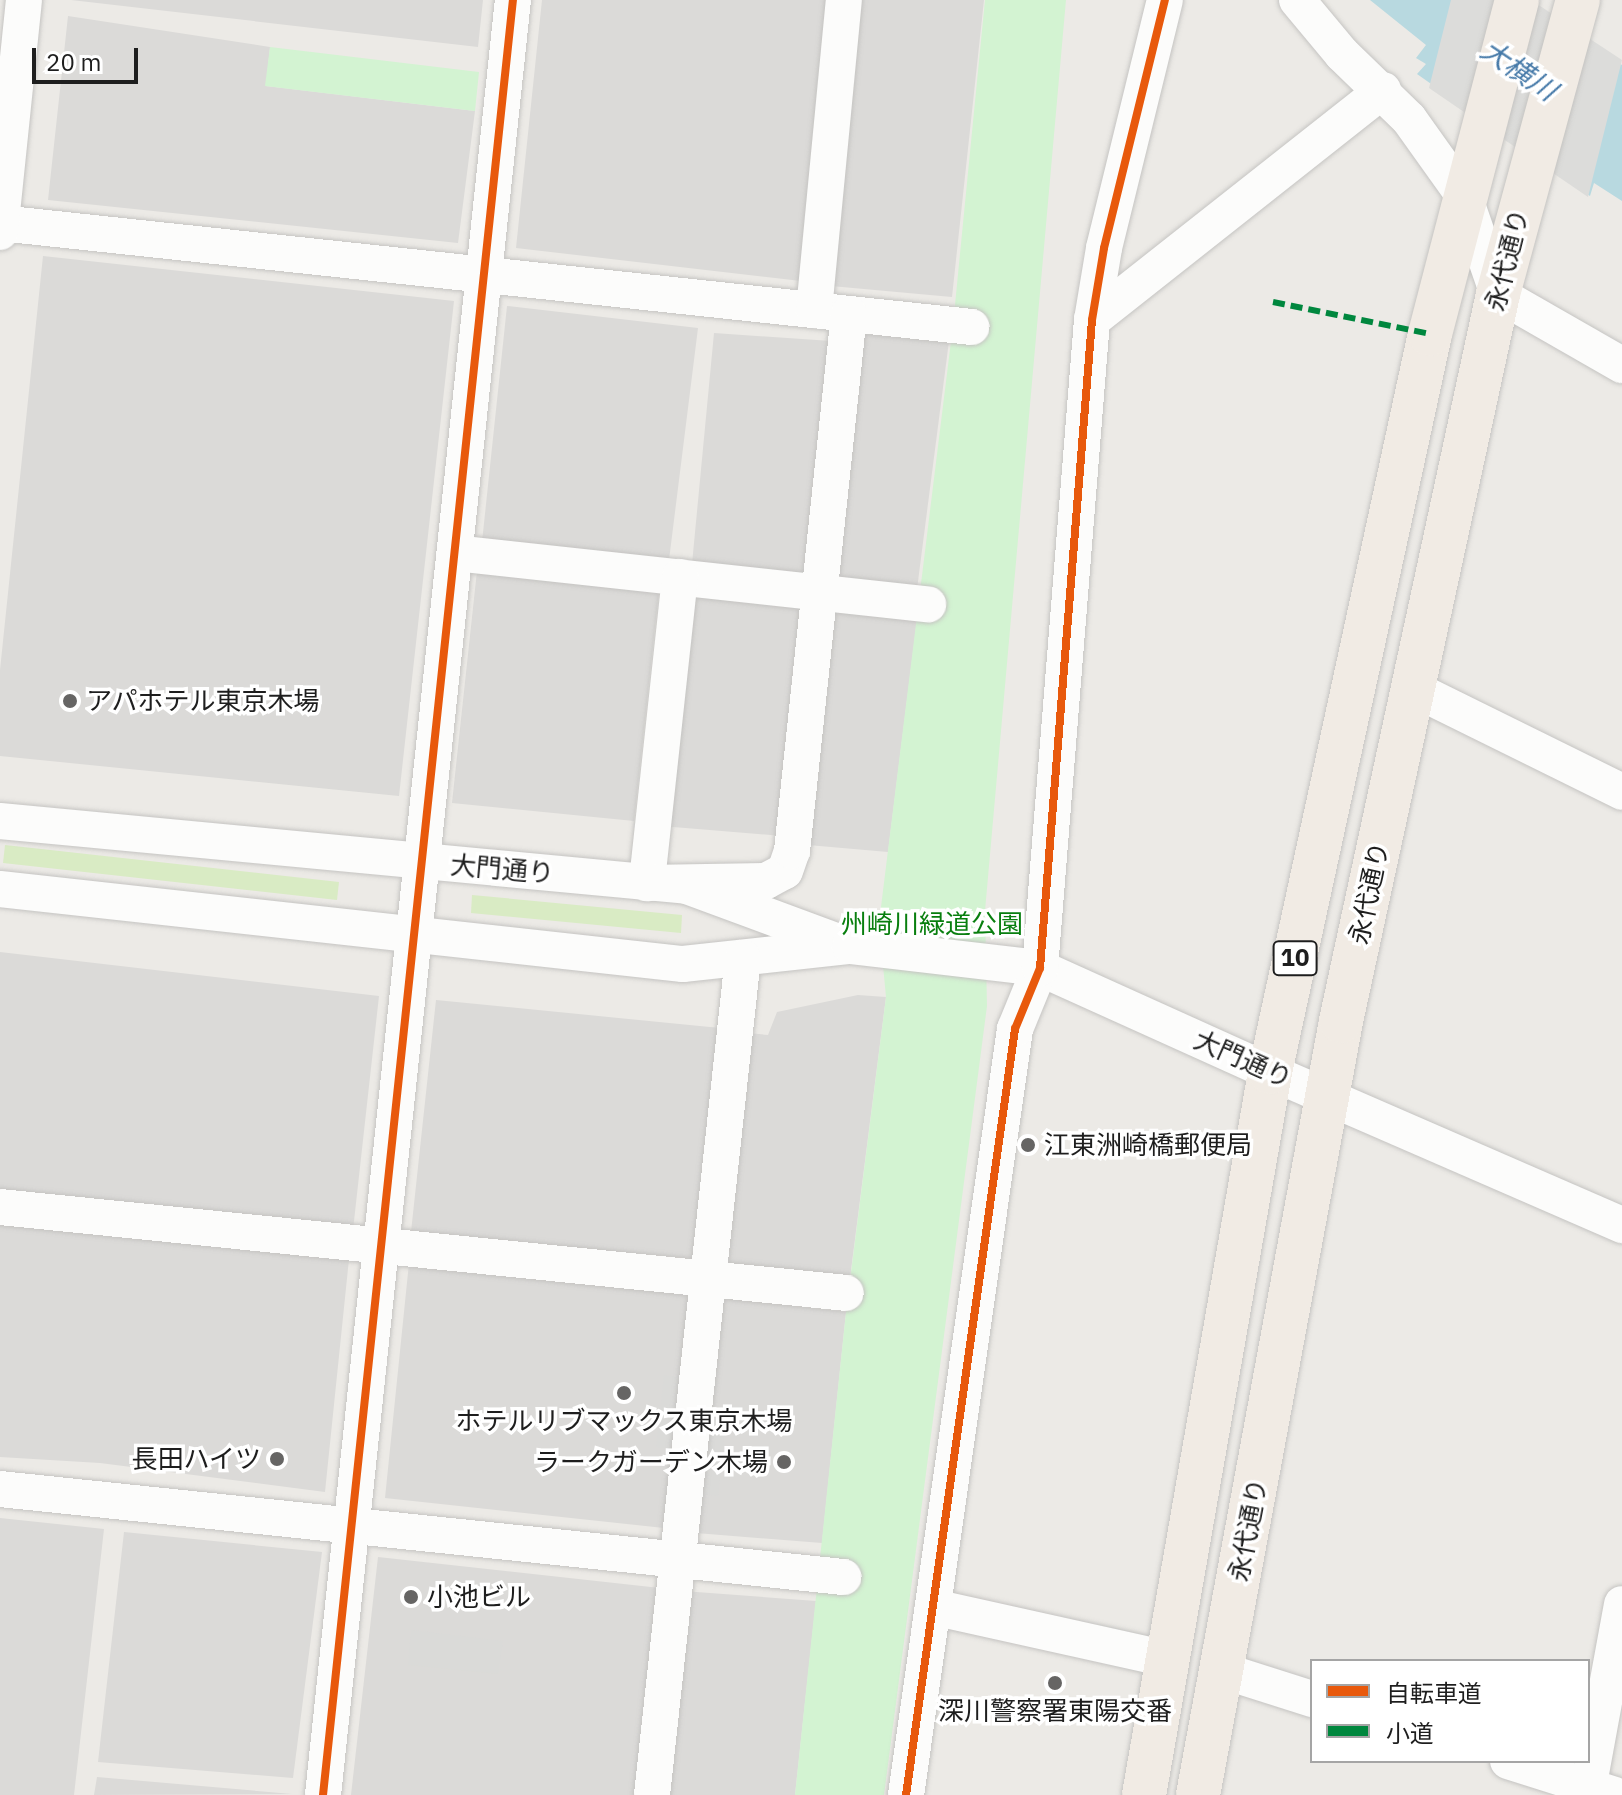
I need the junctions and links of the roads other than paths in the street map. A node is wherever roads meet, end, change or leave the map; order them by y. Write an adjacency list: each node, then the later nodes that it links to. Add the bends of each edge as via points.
1 (24, 0): 10 (street)
2 (513, 0): 12 (street)
3 (844, 0): 14 (street)
4 (1165, 0): 15 (street, via 1104,248)
5 (1297, 0): 8 (street, via 1342,54)
6 (1517, 0): 9 (main road, 10)
7 (1575, 11): 13 (main road, 永代通り / 10)
8 (1383, 90): 9 (street); 15 (street)
9 (1464, 196): 13 (street); 32 (main road, 10)
10 (0, 223): 11 (street); 12 (street)
11 (0, 232)
12 (484, 275): 14 (street); 18 (street)
13 (1498, 294): 17 (street); 22 (main road, 永代通り / 10)
14 (832, 312): 16 (street); 20 (street)
15 (1092, 320): 31 (street)
16 (971, 327)
17 (1622, 365)
18 (455, 553): 19 (street); 25 (street)
19 (680, 577): 20 (street); 26 (street)
20 (820, 592): 21 (street); 26 (street, via 792,851 785,871 766,881)
21 (928, 604)
22 (1412, 688): 23 (street); 33 (main road, 永代通り / 10)
23 (1622, 792)
24 (0, 821): 25 (street, 大門通り)
25 (422, 861): 26 (street, 大門通り); 28 (street)
26 (647, 883): 29 (street, 大門通り, via 687,886)
27 (0, 889): 28 (street, 大門通り)
28 (414, 935): 30 (street, 大門通り, via 683,964); 36 (street)
29 (850, 946): 30 (street, 大門通り); 31 (street, 大門通り)
30 (743, 958): 37 (street)
31 (1040, 968): 32 (street, 大門通り); 44 (street, via 1015,1029)
32 (1270, 1072): 33 (street, 大門通り); 45 (main road, 10)
33 (1326, 1096): 35 (street, 大門通り); 46 (main road, 永代通り / 10)
34 (0, 1207): 36 (street)
35 (1622, 1225)
36 (381, 1246): 37 (street); 40 (street)
37 (708, 1279): 38 (street); 41 (street)
38 (846, 1293)
39 (0, 1489): 40 (street)
40 (351, 1526): 41 (street); 50 (street)
41 (677, 1560): 42 (street); 51 (street)
42 (843, 1577)
43 (1622, 1604): 49 (street)
44 (933, 1607): 45 (street); 52 (street)
45 (1168, 1659): 53 (main road, 10)
46 (1221, 1670): 47 (street); 54 (main road, 永代通り / 10)
47 (1310, 1698)
48 (1514, 1763): 49 (street)
49 (1597, 1792)
50 (323, 1795)
51 (652, 1795)
52 (906, 1795)
53 (1144, 1795)
54 (1198, 1795)

